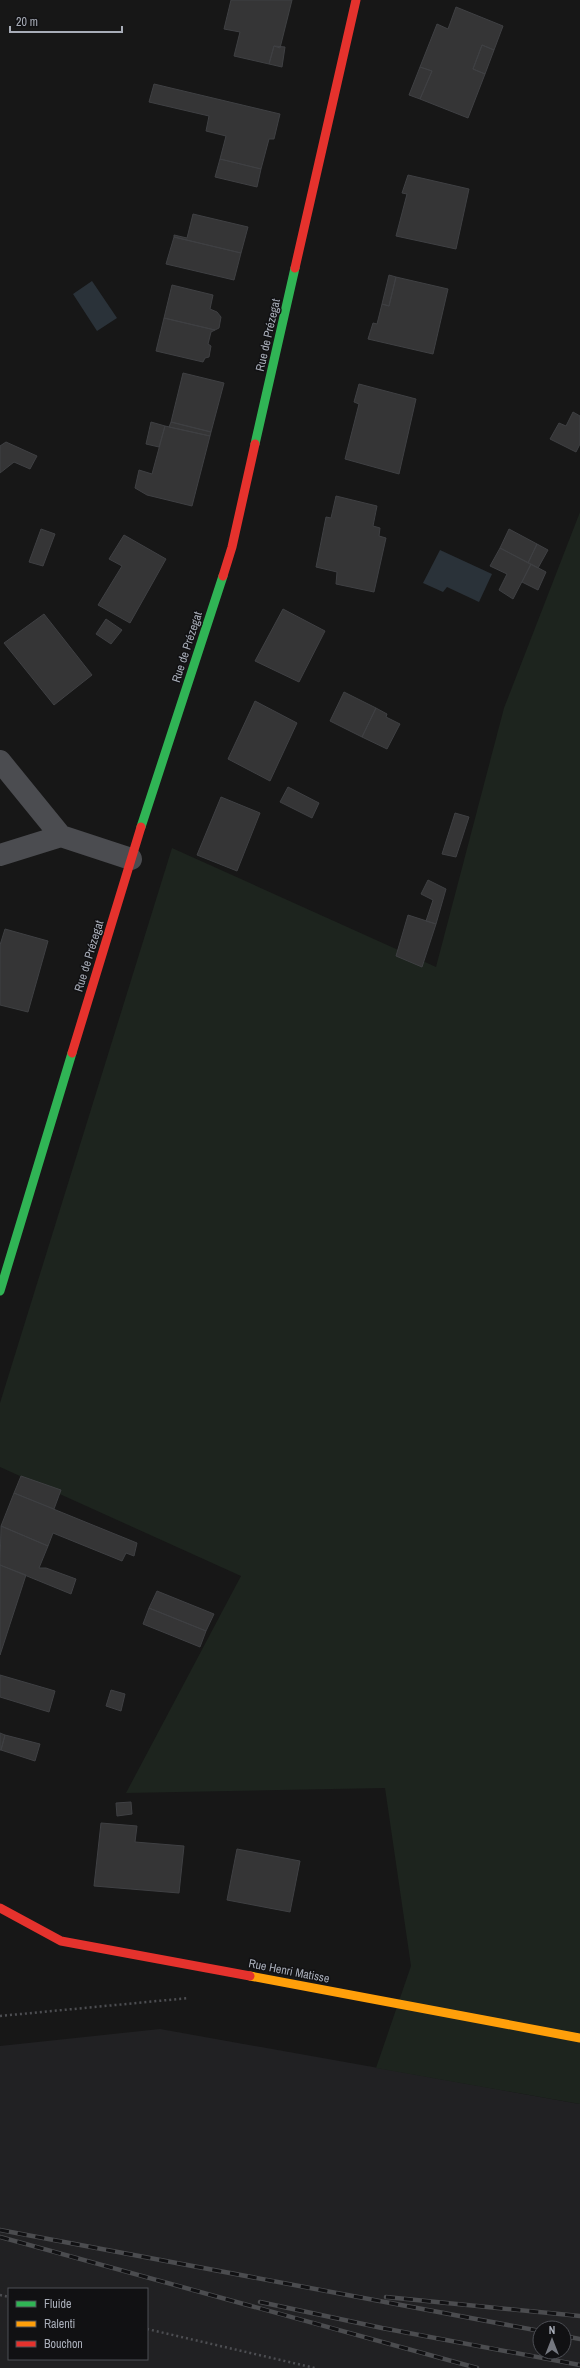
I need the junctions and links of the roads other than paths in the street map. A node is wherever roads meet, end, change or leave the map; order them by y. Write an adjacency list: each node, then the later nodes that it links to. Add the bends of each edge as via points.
1 (356, 0): 5 (street, Rue de Prézegat, via 232,547)
2 (0, 761): 3 (street)
3 (60, 836): 4 (street); 5 (street)
4 (0, 855)
5 (131, 859): 6 (street, Rue de Prézegat)
6 (0, 1291)
7 (0, 1908): 8 (street, Rue Henri Matisse, via 61,1941)
8 (580, 2038)

